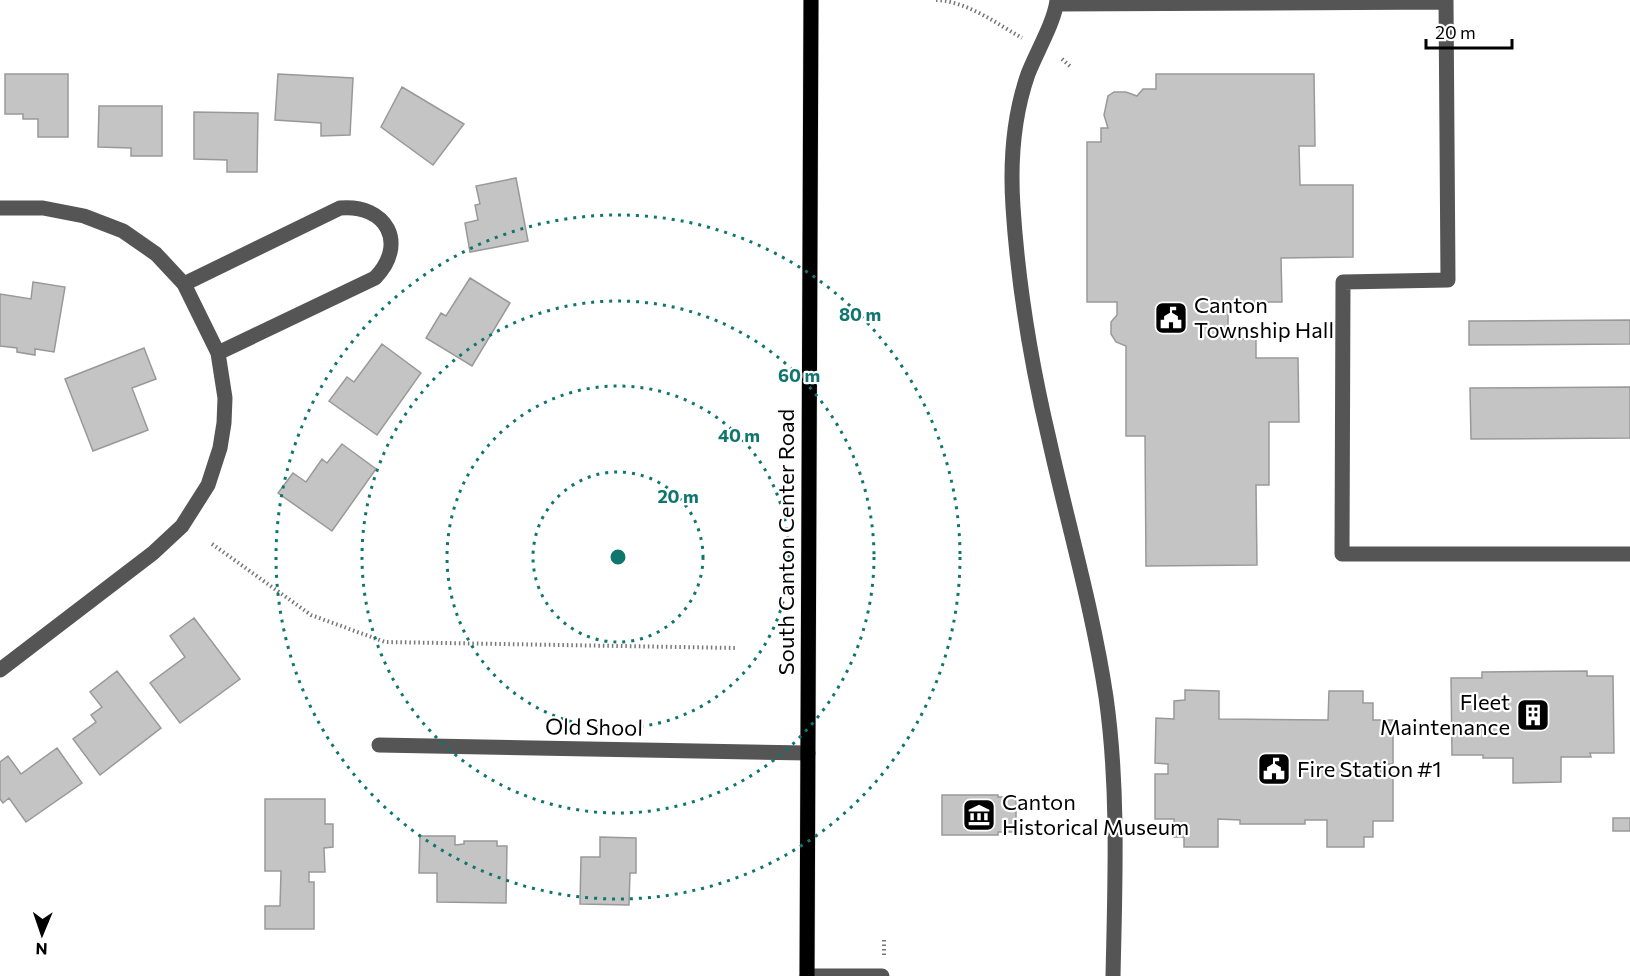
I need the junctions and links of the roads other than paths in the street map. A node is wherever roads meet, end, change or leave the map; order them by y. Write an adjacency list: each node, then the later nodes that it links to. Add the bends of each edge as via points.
1 (810, 0): 10 (main road, South Canton Center Road)
2 (1446, 1): 3 (street); 7 (street, via 1448,280 1343,282 1342,554)
3 (1057, 2): 13 (street, via 1028,75 1013,137 1013,207 1027,333 1106,696 1116,829)
4 (0, 208): 5 (street, via 43,208 84,216 123,231 156,254)
5 (184, 284): 6 (street); 6 (street, via 340,208 370,211 386,227 390,256 375,278)
6 (218, 353): 8 (street, via 225,398 220,448 208,485 182,526 153,553)
7 (1630, 554)
8 (0, 670)
9 (379, 746): 10 (street, Old Shool)
10 (808, 753): 11 (main road, South Canton Center Road)
11 (807, 976): 12 (street)
12 (882, 976)
13 (1113, 976)

